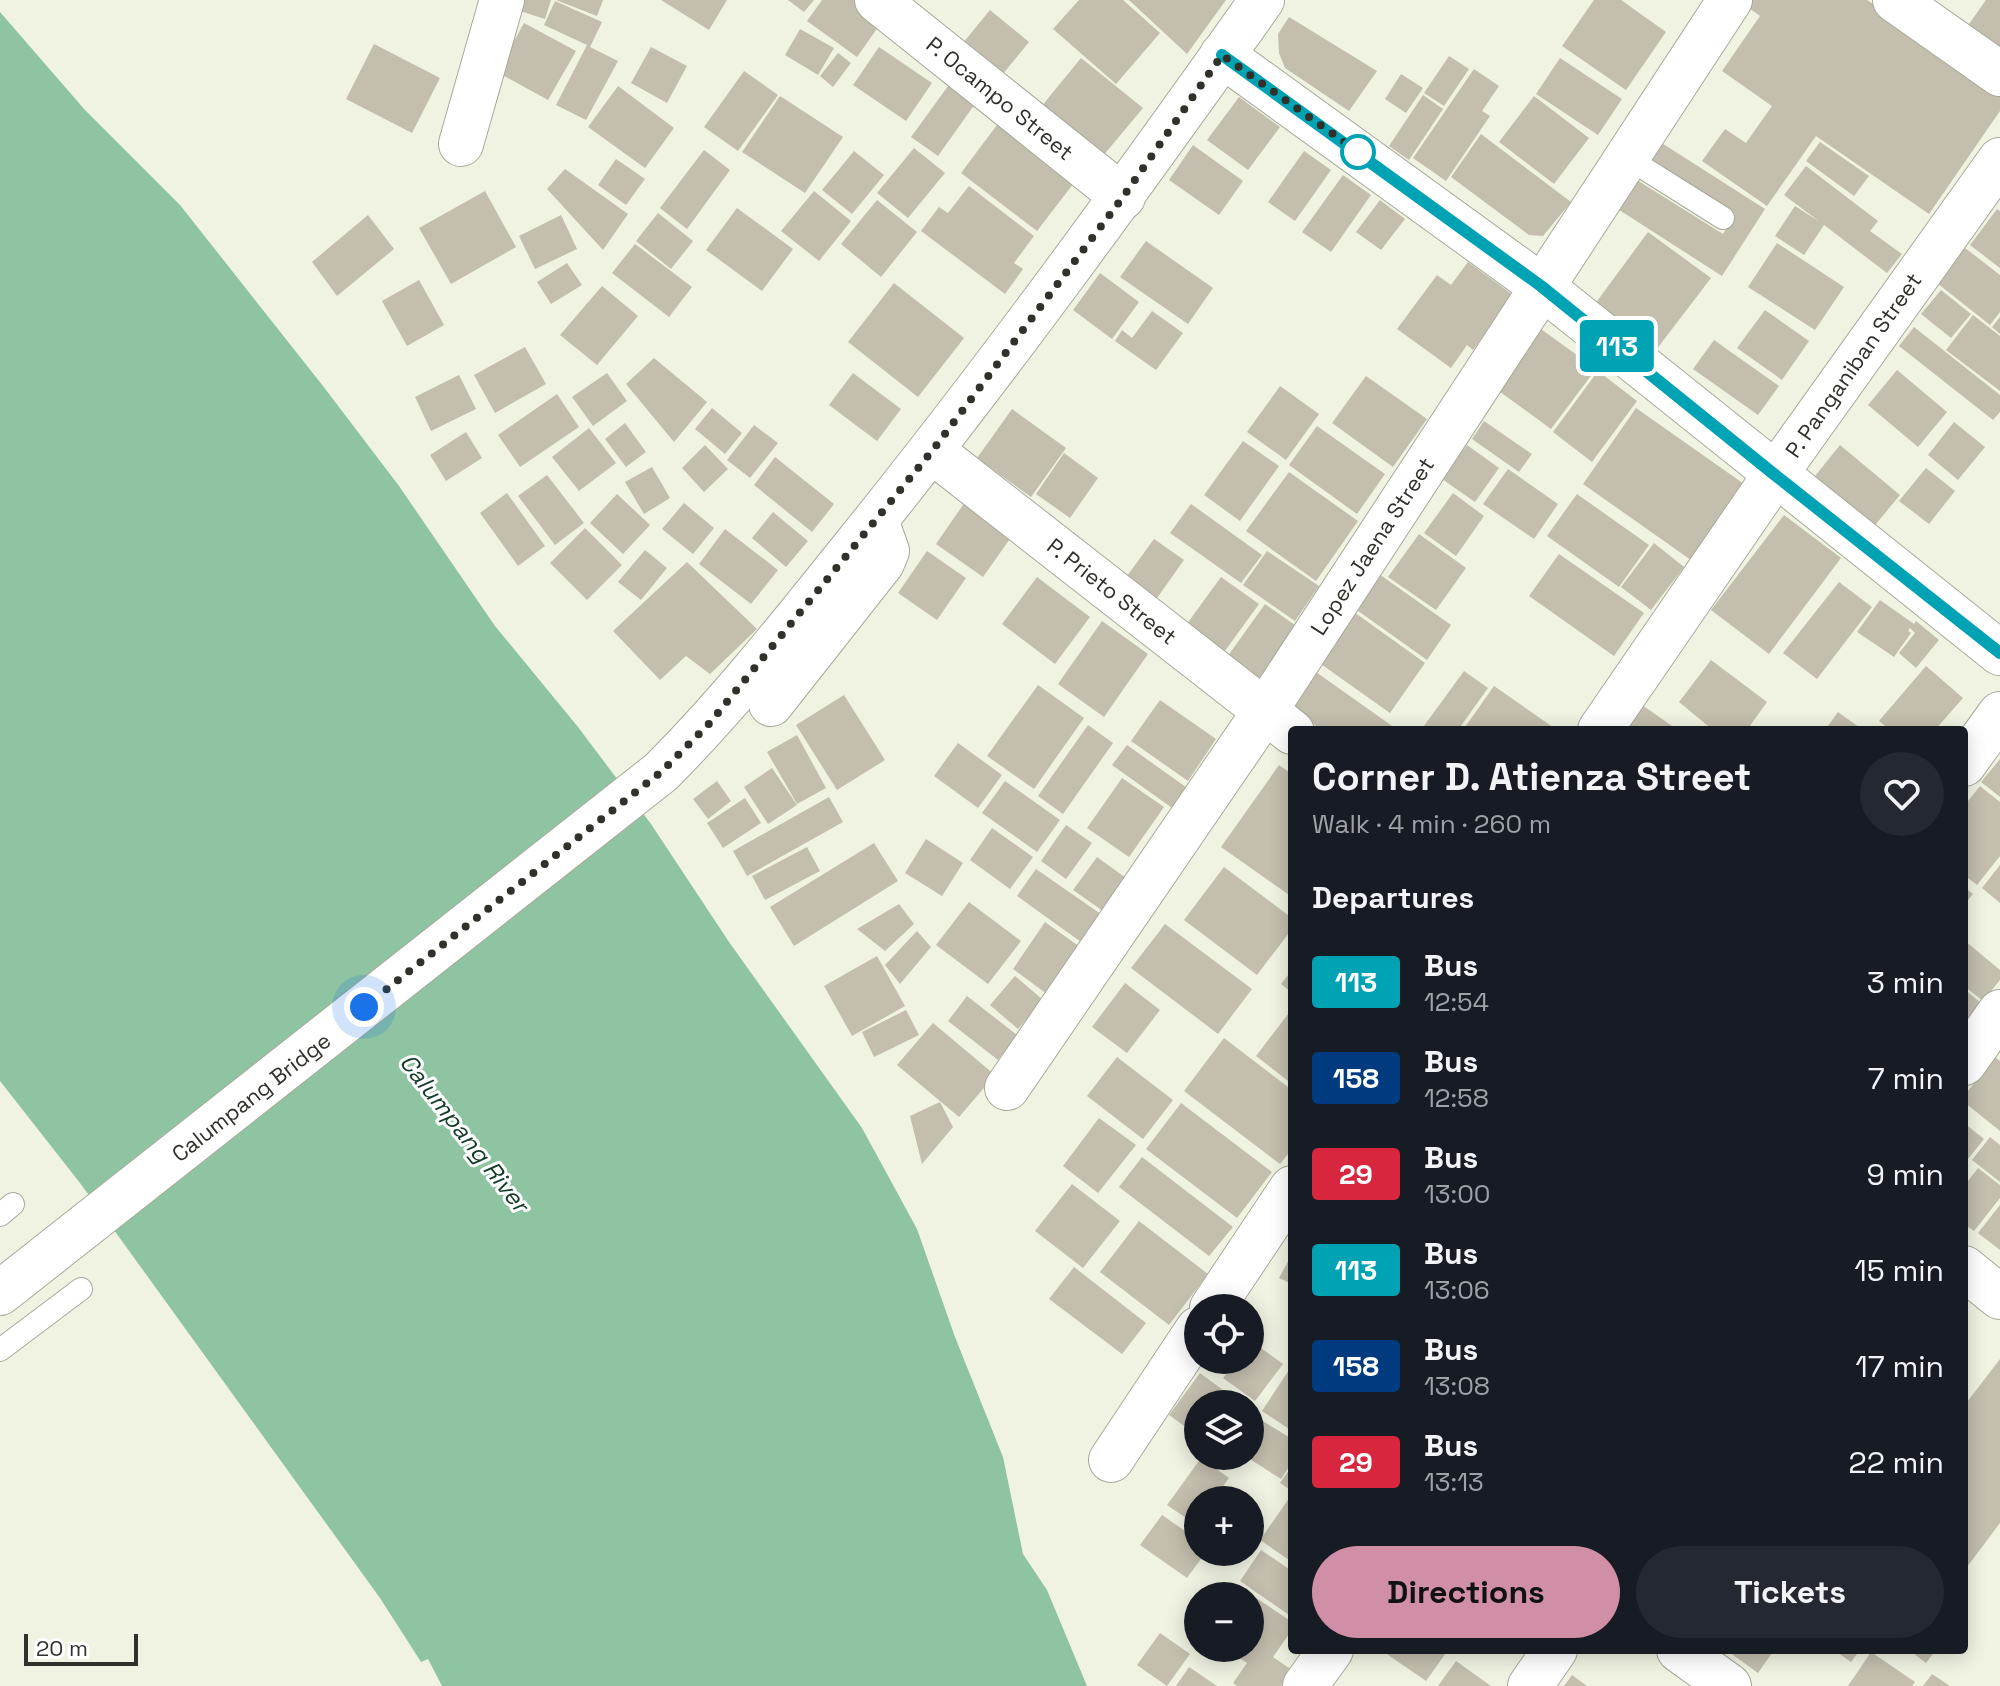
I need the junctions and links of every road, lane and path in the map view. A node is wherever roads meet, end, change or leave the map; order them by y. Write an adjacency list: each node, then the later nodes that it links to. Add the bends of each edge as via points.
1 (502, 0): 8 (street)
2 (877, 0): 11 (street, P. Ocampo Street)
3 (1262, 0): 6 (street, Calumpang Bridge)
4 (1730, 0): 9 (street, Lopez Jaena Street)
5 (1895, 0): 7 (street)
6 (1222, 55): 11 (street, Calumpang Bridge); 13 (street)
7 (2000, 74)
8 (461, 144)
9 (1626, 157): 12 (lane); 13 (street, Lopez Jaena Street)
10 (2000, 160): 15 (street, P. Panganiban Street)
11 (1123, 197): 14 (street, Calumpang Bridge)
12 (1723, 218)
13 (1541, 286): 15 (street); 20 (street, Lopez Jaena Street)
14 (932, 451): 16 (street, Calumpang Bridge); 20 (street, P. Prieto Street)
15 (1775, 475): 17 (street); 21 (street, P. Panganiban Street)
16 (876, 520): 18 (street, via 887,551 882,563); 29 (street, Calumpang Bridge, via 736,692 661,772)
17 (2000, 653)
18 (771, 704)
19 (2000, 714): 22 (street)
20 (1279, 722): 25 (street, Lopez Jaena Street)
21 (1603, 726)
22 (1968, 758)
23 (2000, 1012): 24 (street)
24 (1968, 1057)
25 (1007, 1088)
26 (1288, 1194): 30 (street)
27 (1968, 1271): 31 (street)
28 (81, 1289): 32 (lane)
29 (0, 1293)
30 (1221, 1294)
31 (2000, 1297)
32 (0, 1350)
33 (1184, 1350): 34 (street)
34 (1111, 1460)
35 (1328, 1654): 38 (street)
36 (1552, 1654): 39 (street)
37 (1685, 1654): 40 (street)
38 (1305, 1686)
39 (1530, 1686)
40 (1729, 1686)

